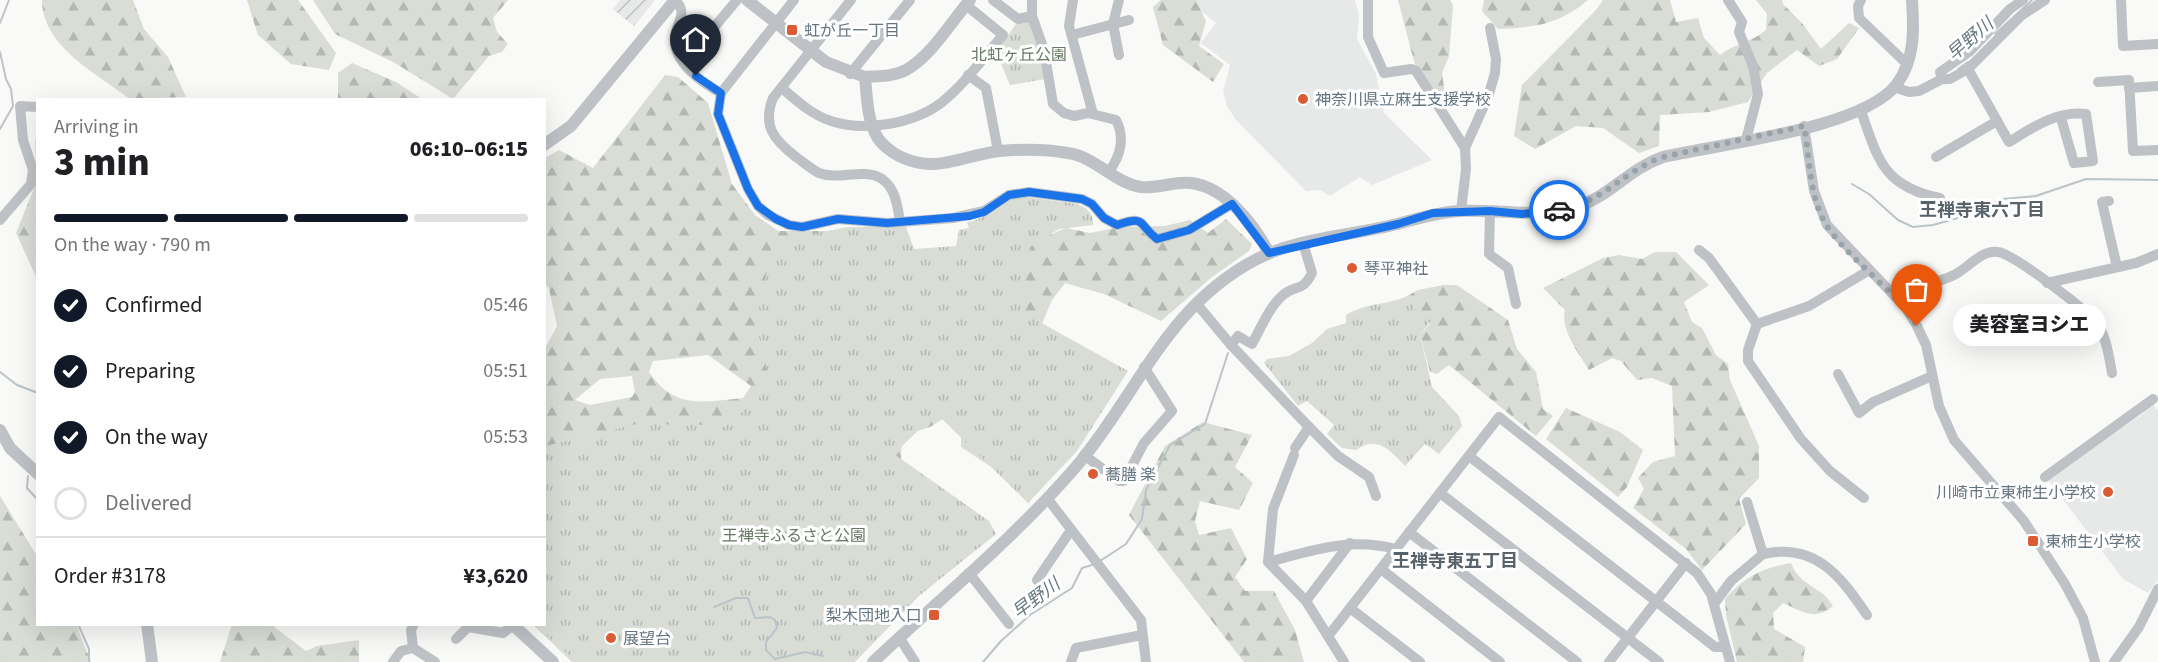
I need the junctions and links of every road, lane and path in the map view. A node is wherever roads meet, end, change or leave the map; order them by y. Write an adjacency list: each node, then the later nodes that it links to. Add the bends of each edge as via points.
1 (675, 0): 28 (street, via 683,14 674,40); 49 (street, via 571,126)
2 (737, 0): 28 (street)
3 (747, 0): 21 (street)
4 (794, 0): 21 (street)
5 (851, 0): 26 (street)
6 (910, 0): 31 (street)
7 (993, 0): 19 (street, via 1018,19)
8 (1032, 0): 19 (street)
9 (1073, 0): 24 (street, via 1069,15)
10 (1119, 0): 22 (street)
11 (1368, 0): 50 (street, via 1368,37 1384,74 1416,71)
12 (1728, 0): 48 (street, via 1742,22 1739,32 1757,82 1758,94)
13 (1861, 0): 29 (street, via 1859,18)
14 (1912, 0): 29 (street, via 1913,47)
15 (2023, 0): 34 (street, via 1969,52 1940,72)
16 (2045, 0): 30 (street, via 2022,15)
17 (2121, 0): 25 (street, via 2123,46)
18 (968, 2): 32 (street, via 1003,35); 33 (street, via 906,70 889,76)
19 (1032, 16): 43 (street, via 1044,50 1053,104 1074,116)
20 (1129, 20): 22 (street)
21 (776, 22): 26 (street); 40 (street)
22 (1113, 24): 24 (street); 27 (street)
23 (1490, 28): 50 (street, via 1495,72)
24 (1072, 35): 43 (street)
25 (2157, 44)
26 (810, 50): 31 (street); 38 (street)
27 (1119, 56)
28 (684, 63): 40 (street, via 701,81)
29 (1908, 65): 37 (street)
30 (1968, 69): 34 (street); 45 (street)
31 (850, 74): 33 (street)
32 (968, 75): 46 (street, via 950,95 926,112); 52 (street, via 986,88)
33 (864, 77): 46 (street)
34 (1942, 79): 37 (street, via 1919,91)
35 (2098, 82): 39 (street, via 2129,80)
36 (2158, 86): 39 (street)
37 (1894, 87): 42 (street)
38 (782, 88): 46 (street, via 814,114 831,122); 61 (street, via 772,98 768,111 775,137 819,173 844,177 870,174 885,181 896,199)
39 (2129, 88): 51 (street, via 2133,151)
40 (721, 93): 61 (street, via 718,114 738,168 758,206 768,215 802,227 838,219 887,223)
41 (36, 107): 60 (street, via 20,106 23,140 33,170 31,184)
42 (1860, 111): 47 (street); 55 (street, via 1873,146 1891,176 1911,192)
43 (1094, 114): 54 (street, via 1116,120 1121,129 1120,149)
44 (2061, 118): 44 (street, via 2086,114 2093,161 2074,163); 45 (street, via 2040,122 2009,142)
45 (1997, 121): 53 (street)
46 (872, 125): 52 (street, via 877,138 894,154 921,165 936,166)
47 (1804, 126): 48 (street); 67 (street, via 1821,213)
48 (1746, 140): 59 (street, via 1642,164 1611,189 1574,207 1522,214)
49 (546, 144)
50 (1465, 148): 58 (street)
51 (2158, 150)
52 (998, 151): 54 (street, via 1069,153 1091,159)
53 (1936, 158)
54 (1109, 171): 57 (street, via 1138,186 1189,182 1209,187)
55 (1940, 198)
56 (2109, 201): 66 (street, via 2102,202)
57 (1232, 204): 61 (street, via 1189,230 1157,239 1140,220 1117,225 1082,199 1029,192 1009,195 984,212 970,216); 64 (street)
58 (1461, 211): 59 (street); 62 (street, via 1433,213)
59 (1490, 211): 71 (street, via 1489,254 1508,268)
60 (0, 220)
61 (900, 220)
62 (1303, 243): 64 (street); 73 (street, via 1312,273 1307,284 1285,294 1252,344 1238,336)
63 (1699, 250): 72 (street)
64 (1269, 253): 70 (street, via 1239,268)
65 (2158, 254): 66 (street)
66 (2117, 267): 68 (street)
67 (1868, 271): 69 (street); 72 (street, via 1809,306)
68 (2047, 283): 69 (street, via 2025,265 1998,252 1987,254 1956,275 1929,286); 75 (street, via 2095,321 2107,348)
69 (1893, 294): 77 (street, via 1917,326 1926,345)
70 (1196, 303): 73 (street); 74 (street)
71 (1516, 304)
72 (1757, 324): 88 (street, via 1748,361 1801,439 1830,471)
73 (1231, 345): 79 (street)
74 (1144, 367): 81 (street); 81 (street, via 1172,411 1144,443 1124,481)
75 (2112, 373)
76 (1838, 374): 77 (street, via 1859,413 1873,402)
77 (1932, 376): 133 (street, via 1939,406 1954,440 2024,521 2074,599)
78 (2153, 400): 84 (street)
79 (1309, 428): 86 (street, via 1338,456 1369,477); 95 (street, via 1280,486 1273,509)
80 (0, 430): 83 (street, via 10,448)
81 (1084, 456): 87 (street)
82 (1469, 456): 85 (street); 96 (street, via 1499,417); 102 (street)
83 (36, 472)
84 (2045, 477)
85 (1440, 493): 91 (street); 114 (street)
86 (1376, 496)
87 (1047, 498): 90 (street); 98 (street)
88 (1864, 498)
89 (1746, 502): 94 (street)
90 (1071, 530): 99 (street); 111 (street, via 1141,620)
91 (1409, 532): 93 (street); 129 (street)
92 (1350, 543): 93 (street); 95 (street); 101 (street)
93 (1396, 549): 97 (street)
94 (1763, 554): 103 (street, via 1731,581); 105 (street, via 1797,552 1818,561 1848,586)
95 (1268, 562): 101 (street)
96 (1686, 563): 102 (street); 103 (street, via 1702,579)
97 (1381, 569): 104 (street); 128 (street)
98 (969, 573): 106 (street); 113 (street)
99 (1037, 580)
100 (2158, 589): 134 (street)
101 (1306, 601): 112 (street)
102 (1656, 601): 114 (street); 116 (street, via 1715,646)
103 (1714, 604): 116 (street)
104 (1350, 609): 112 (street); 127 (street)
105 (1867, 615)
106 (1009, 624)
107 (147, 626): 118 (street)
108 (413, 626): 117 (street)
109 (511, 626): 115 (street, via 503,633 468,627)
110 (515, 626): 121 (street)
111 (1142, 635): 124 (street, via 1076,648); 125 (street)
112 (1329, 635): 126 (street)
113 (899, 638): 122 (street); 123 (street)
114 (1628, 638): 130 (street); 131 (street)
115 (456, 639)
116 (1724, 647): 132 (street)
117 (413, 648): 119 (street, via 401,651); 120 (street)
118 (152, 662)
119 (393, 662)
120 (435, 662)
121 (553, 662)
122 (873, 662)
123 (915, 662)
124 (1071, 662)
125 (1146, 662)
126 (1344, 662)
127 (1420, 662)
128 (1500, 662)
129 (1577, 662)
130 (1609, 662)
131 (1659, 662)
132 (1730, 662)
133 (2095, 662)
134 (2114, 662)

